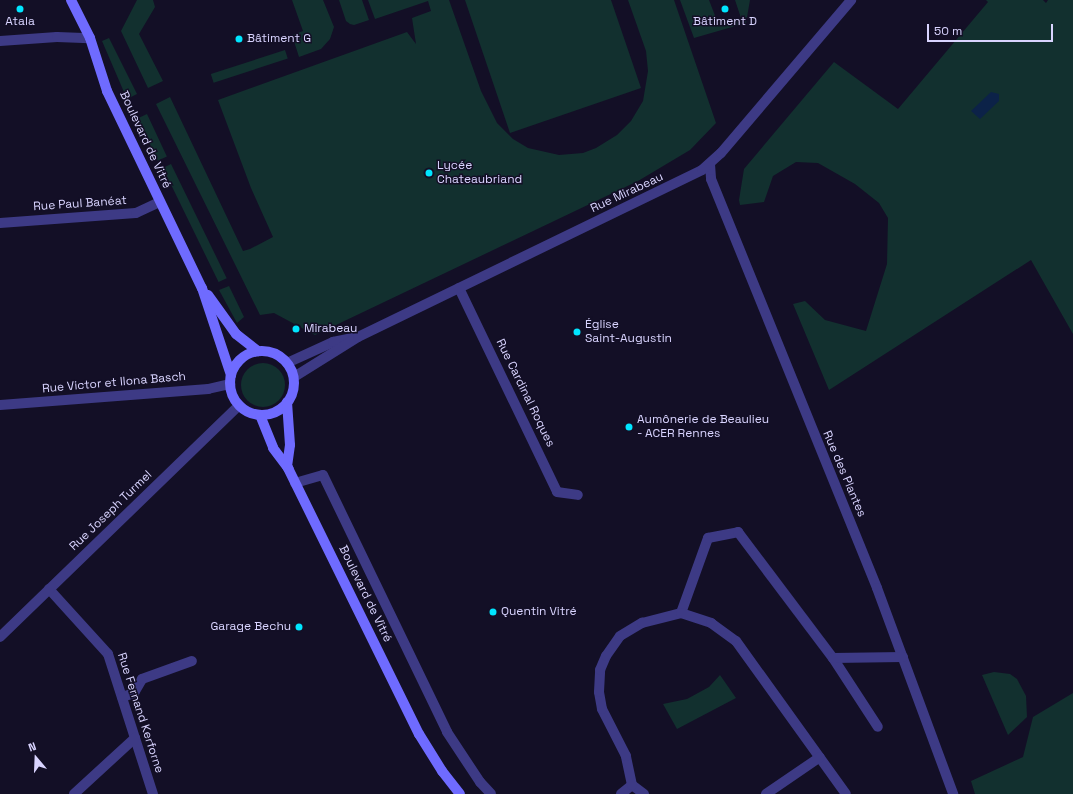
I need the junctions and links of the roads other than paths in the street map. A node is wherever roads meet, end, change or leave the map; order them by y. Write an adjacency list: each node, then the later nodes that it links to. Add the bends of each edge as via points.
1 (71, 0): 3 (main road, Boulevard de Vitré)
2 (851, 0): 5 (street, Rue Mirabeau)
3 (90, 38): 4 (street, via 57,37); 6 (main road, Boulevard de Vitré, via 107,91)
4 (0, 41)
5 (710, 164): 9 (street, Rue Mirabeau, via 682,181); 25 (street, Rue des Plantes, via 711,179)
6 (160, 202): 7 (street, Rue Paul Banéat, via 136,213); 8 (main road, Boulevard de Vitré)
7 (0, 223)
8 (202, 288): 11 (main road, Boulevard de Vitré, via 236,334); 14 (main road, Boulevard de Vitré)
9 (459, 288): 10 (street, Rue Mirabeau); 21 (street, Rue Cardinal Roques, via 557,492)
10 (358, 336): 12 (street, Rue Mirabeau, via 333,342); 13 (street, Rue Mirabeau)
11 (258, 351): 12 (main road, Boulevard de Vitré, via 270,352); 14 (main road, via 243,358)
12 (287, 363): 13 (main road)
13 (294, 377): 15 (main road, via 294,388)
14 (231, 379): 16 (main road, Boulevard de Vitré, via 233,395); 17 (street, Rue Victor et Ilona Basch, via 208,389)
15 (287, 402): 18 (main road, via 274,412); 19 (main road, via 290,445)
16 (239, 404): 18 (main road); 22 (street, Rue Joseph Turmel)
17 (0, 405)
18 (260, 415): 19 (main road, Boulevard de Vitré, via 273,448)
19 (287, 466): 20 (main road, Boulevard de Vitré)
20 (295, 483): 35 (main road, Boulevard de Vitré, via 419,734); 36 (street, via 323,475 447,732 480,782)
21 (578, 495)
22 (49, 589): 24 (street, Rue Joseph Turmel); 28 (street, Rue Fernand Kerforne, via 108,654)
23 (681, 613): 26 (street, via 708,538 738,532); 31 (street, via 711,623 736,641); 32 (street, via 642,623 620,636 600,670 599,692 602,708 626,756)
24 (0, 637)
25 (903, 657): 26 (street); 41 (street, Rue des Plantes)
26 (833, 658): 29 (street)
27 (192, 660): 28 (street, via 142,679 134,693)
28 (122, 697): 30 (street, Rue Fernand Kerforne)
29 (878, 727)
30 (135, 738): 33 (street); 34 (street, Rue Fernand Kerforne)
31 (820, 757): 39 (street); 40 (street)
32 (632, 785): 37 (street); 38 (street)
33 (74, 794)
34 (153, 794)
35 (460, 794)
36 (491, 794)
37 (621, 794)
38 (644, 794)
39 (766, 794)
40 (846, 794)
41 (953, 794)

